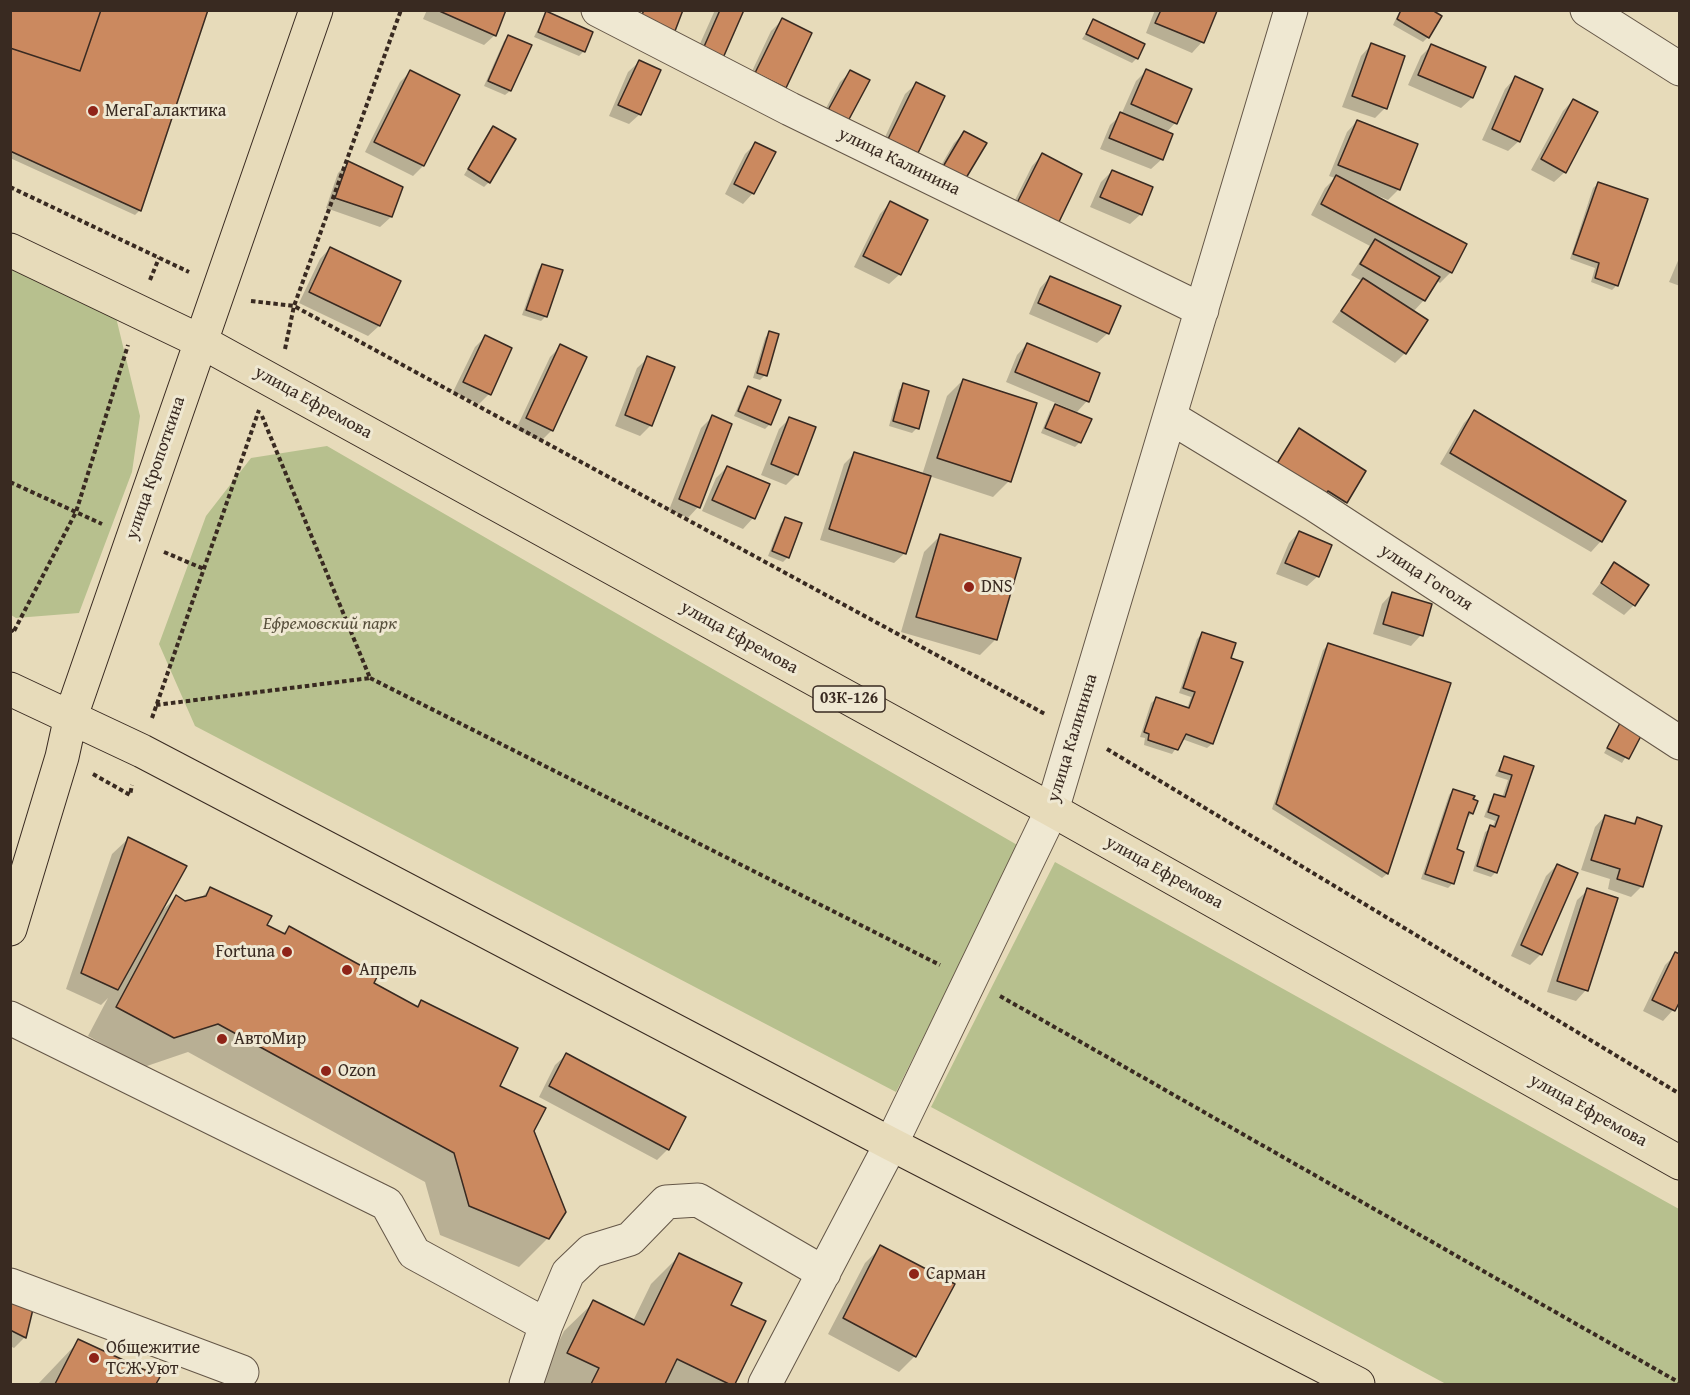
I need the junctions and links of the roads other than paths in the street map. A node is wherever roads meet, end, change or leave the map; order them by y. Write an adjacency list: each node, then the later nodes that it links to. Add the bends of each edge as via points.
1 (316, 10): 8 (main road, улица Кропоткина)
2 (598, 10): 7 (street, улица Калинина, via 790,109)
3 (1291, 10): 7 (street, улица Калинина)
4 (1587, 10): 5 (street)
5 (1680, 69)
6 (10, 250): 8 (main road, улица Ефремова / 03К-126)
7 (1202, 310): 9 (street, улица Калинина)
8 (200, 341): 11 (main road, улица Кропоткина); 13 (main road, улица Ефремова / 03К-126)
9 (1170, 417): 12 (street, улица Гоголя, via 1316,505); 13 (street, улица Калинина)
10 (10, 689): 11 (main road)
11 (71, 716): 14 (main road, улица Кропоткина); 16 (main road)
12 (1680, 743)
13 (1052, 810): 16 (street, улица Калинина); 17 (main road, улица Ефремова / 03К-126)
14 (10, 929)
15 (10, 1018): 20 (street, via 387,1204 414,1253)
16 (891, 1144): 18 (street, улица Калинина); 24 (main road)
17 (1680, 1163)
18 (824, 1273): 20 (street, via 698,1200 666,1202 630,1239 591,1251 568,1273); 23 (street, улица Калинина)
19 (10, 1285): 21 (street)
20 (546, 1325): 22 (street)
21 (242, 1372)
22 (526, 1384)
23 (765, 1384)
24 (1358, 1384)

